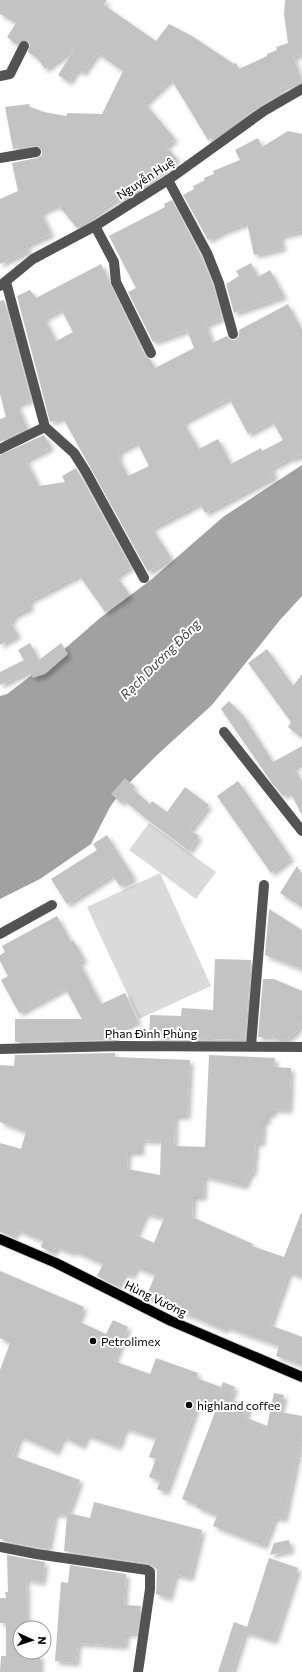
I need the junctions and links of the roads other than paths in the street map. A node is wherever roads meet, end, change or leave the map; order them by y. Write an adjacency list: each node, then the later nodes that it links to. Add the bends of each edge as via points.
1 (24, 46): 2 (street, via 10,74)
2 (0, 76)
3 (302, 89): 6 (street, Nguyễn Huệ, via 264,111)
4 (36, 152): 5 (street)
5 (0, 158)
6 (168, 180): 7 (street, Nguyễn Huệ); 9 (street, via 219,283)
7 (95, 226): 8 (street, Nguyễn Huệ, via 33,259); 10 (street, via 114,262 116,282)
8 (3, 284): 11 (street)
9 (233, 334)
10 (151, 353)
11 (45, 427): 12 (street); 13 (street, via 74,453)
12 (0, 449)
13 (144, 578)
14 (224, 732): 15 (street)
15 (302, 831)
16 (264, 885): 19 (street)
17 (52, 905): 18 (street)
18 (0, 934)
19 (251, 1046): 20 (street, Phan Đình Phùng); 21 (street, Phan Đình Phùng)
20 (302, 1047)
21 (0, 1049)
22 (0, 1239): 23 (main road, Hùng Vương, via 56,1263 171,1321)
23 (302, 1377)
24 (0, 1547): 25 (street, via 150,1572)
25 (138, 1672)

